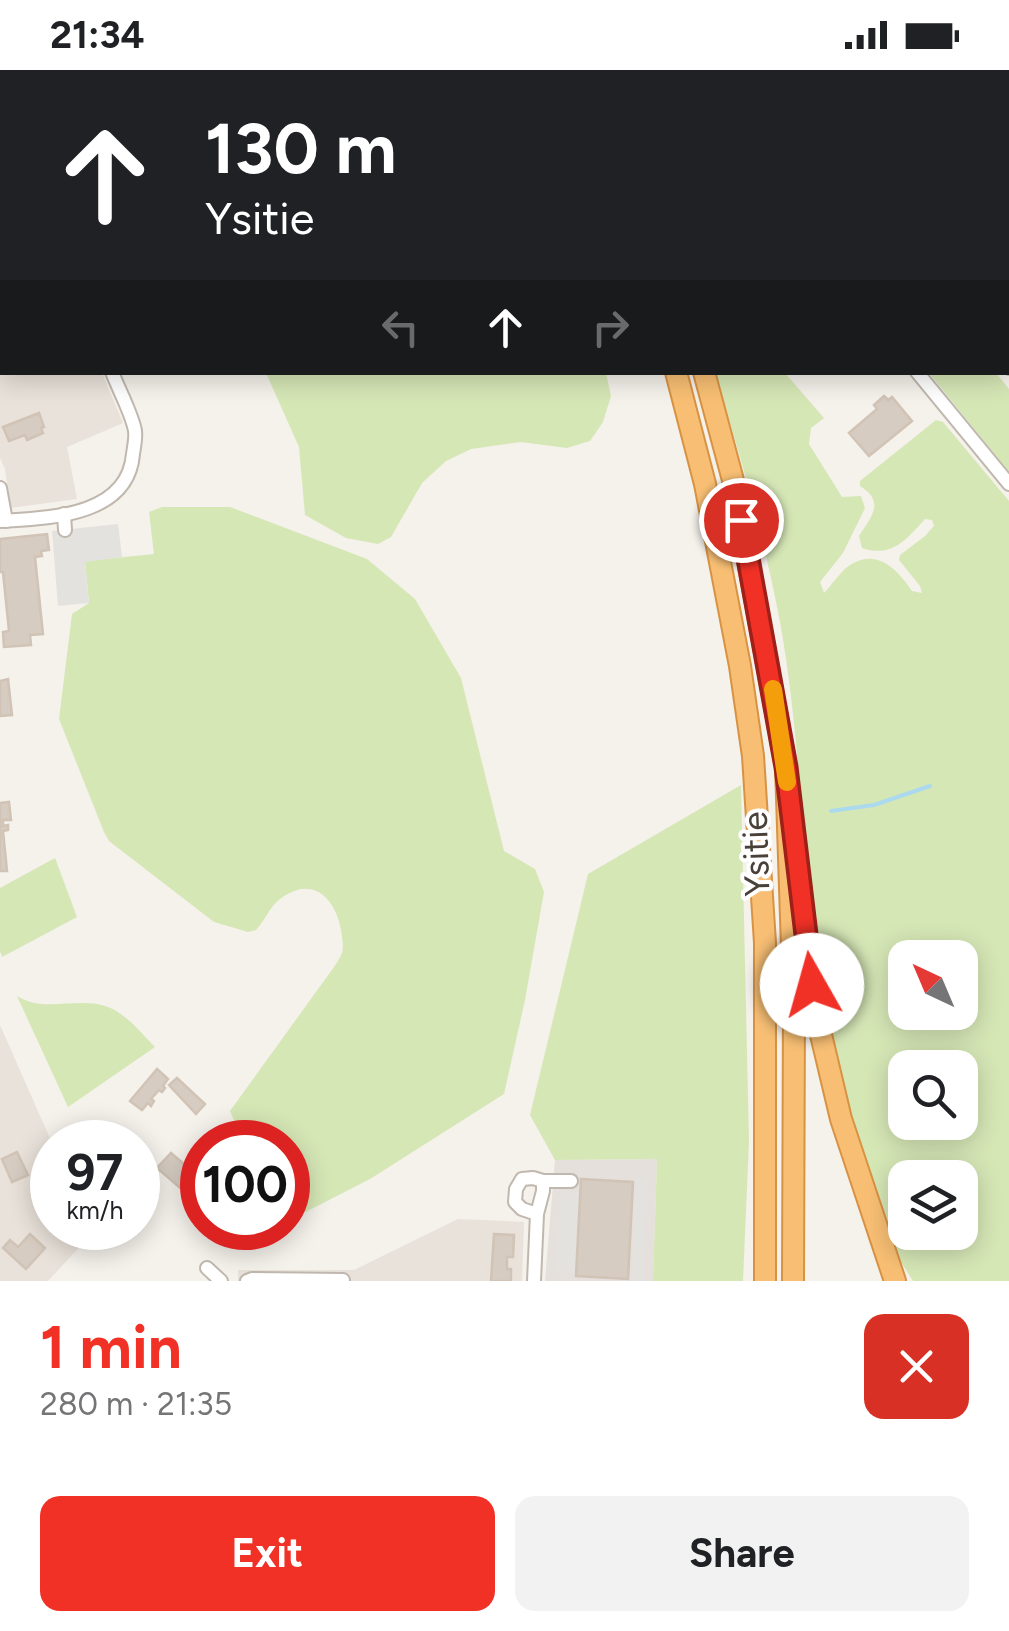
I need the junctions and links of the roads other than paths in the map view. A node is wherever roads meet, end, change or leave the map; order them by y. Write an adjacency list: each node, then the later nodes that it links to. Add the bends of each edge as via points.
1 (113, 375): 7 (street, via 135,431 132,464 119,490 94,508)
2 (677, 375): 19 (highway, Ysitie, via 708,502 753,756 765,943)
3 (705, 375): 10 (highway, Ysitie, via 734,484)
4 (918, 375): 5 (street)
5 (1009, 484)
6 (0, 488): 8 (street)
7 (64, 514): 8 (street); 9 (street)
8 (3, 521)
9 (65, 530)
10 (786, 767): 20 (highway, Ysitie); 21 (highway, via 817,1018 841,1119)
11 (543, 1181): 12 (street); 13 (street); 13 (street, via 522,1179 516,1189 516,1202)
12 (571, 1181)
13 (537, 1214): 18 (street)
14 (207, 1268): 16 (street)
15 (342, 1280): 17 (street)
16 (222, 1281)
17 (247, 1281)
18 (534, 1281)
19 (765, 1281)
20 (793, 1281)
21 (896, 1281)

